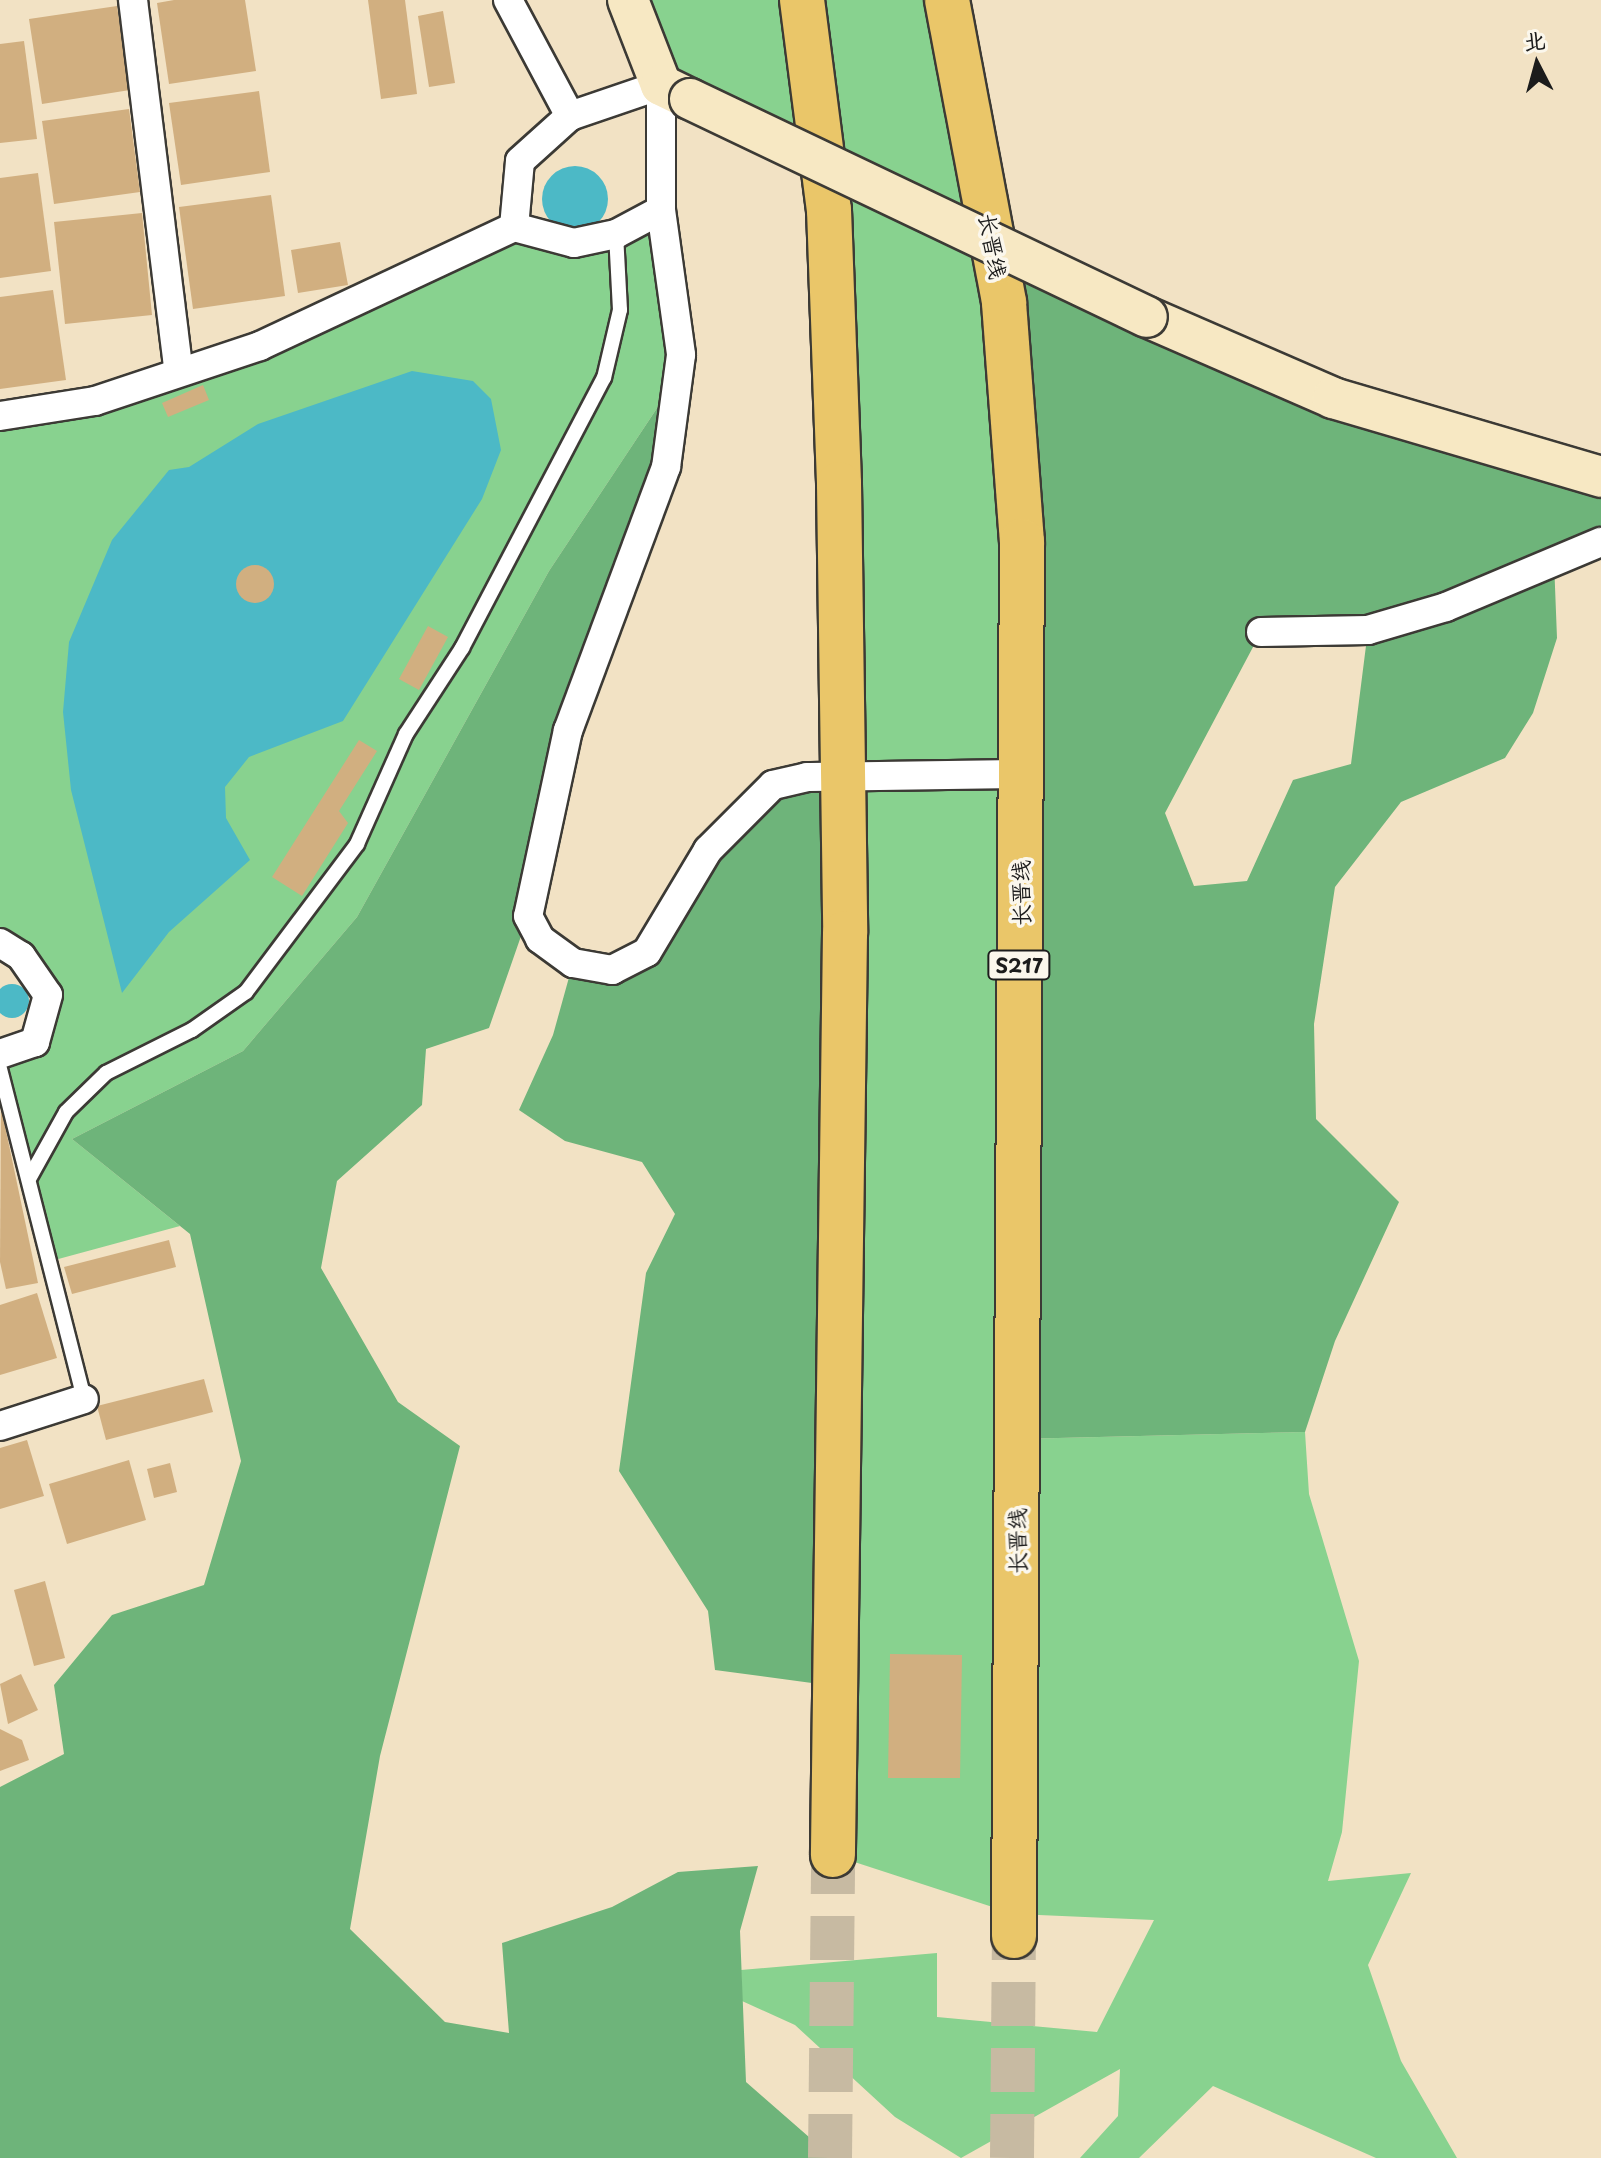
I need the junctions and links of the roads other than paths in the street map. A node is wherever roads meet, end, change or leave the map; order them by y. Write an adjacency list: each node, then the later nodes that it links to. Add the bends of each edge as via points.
1 (133, 0): 11 (street)
2 (508, 0): 7 (street)
3 (628, 0): 6 (main road)
4 (802, 0): 17 (main road, via 829,210)
5 (947, 0): 16 (main road, 长晋线 / S217, via 1004,303 1022,541)
6 (675, 92): 7 (street); 8 (street); 13 (main road, bridge, via 1147,317 1333,398)
7 (570, 116): 9 (street, via 520,161)
8 (661, 210): 10 (street); 17 (street, via 681,355 666,467 568,730 528,916 540,939 573,963 612,970 647,952 708,850 773,785)
9 (514, 227): 10 (street, via 574,243); 11 (street, via 260,346)
10 (616, 234): 21 (lane, via 620,310 604,378 462,648 406,734 357,844 246,992 192,1030 106,1073 66,1112)
11 (178, 369): 12 (street, via 95,401)
12 (0, 416)
13 (1601, 477)
14 (1601, 542): 15 (street, via 1446,607 1368,630)
15 (1261, 632)
16 (1020, 774): 17 (street); 25 (main road, 长晋线 / S217)
17 (843, 776): 24 (main road)
18 (0, 943): 19 (street, via 21,956 48,995 35,1042)
19 (0, 1054)
20 (0, 1069): 21 (lane)
21 (30, 1177): 22 (lane)
22 (84, 1399): 23 (street)
23 (0, 1426)
24 (833, 1855)
25 (1014, 1936)

